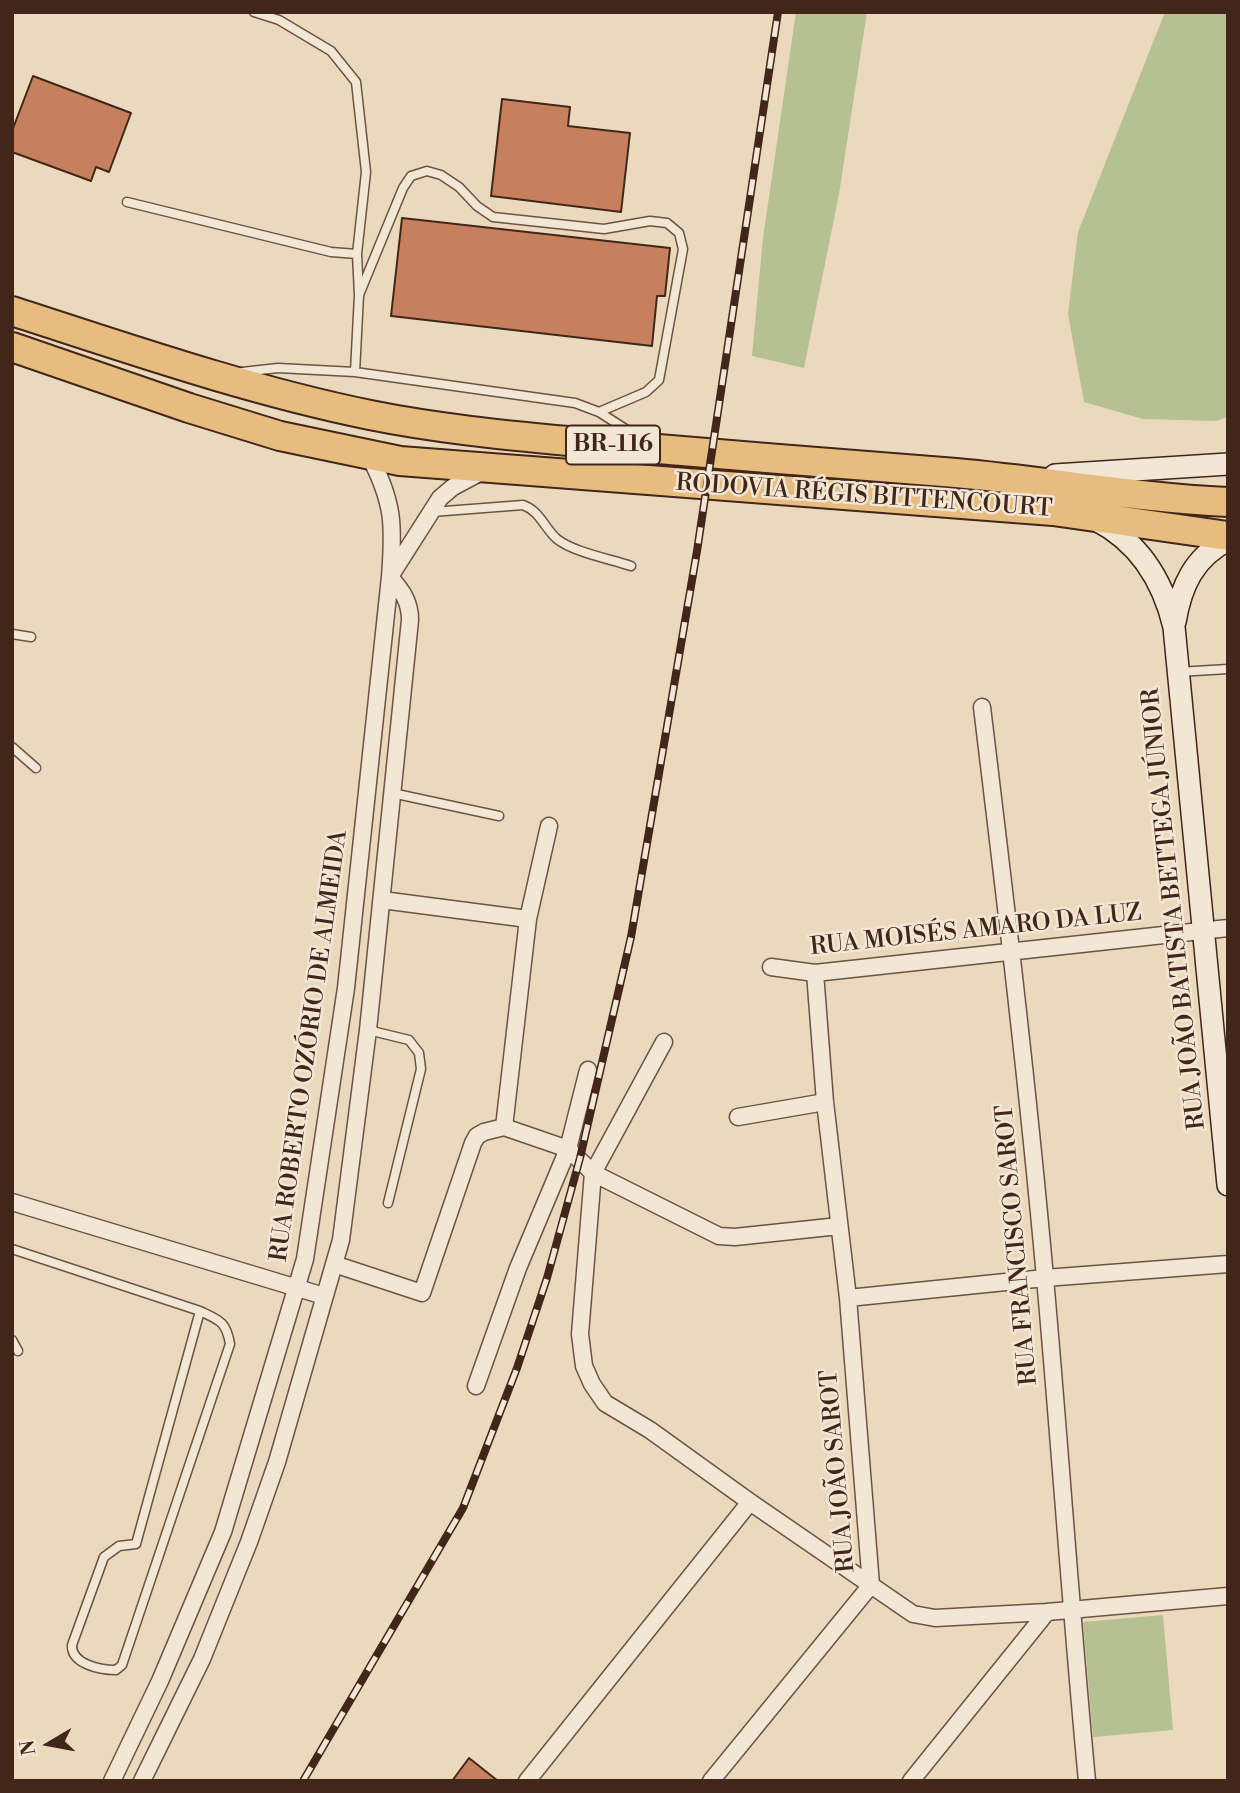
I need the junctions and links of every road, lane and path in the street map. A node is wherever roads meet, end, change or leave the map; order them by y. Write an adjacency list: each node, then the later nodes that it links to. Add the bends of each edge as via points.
1 (254, 12): 3 (lane, via 279,20 331,51 356,82 366,172)
2 (127, 202): 3 (lane, via 331,252)
3 (357, 254): 4 (lane)
4 (359, 295): 7 (lane); 9 (lane, via 403,188 411,176 427,171 459,187 493,217 604,229 650,221 667,223 679,233 683,249 659,380 646,392)
5 (12, 312): 8 (highway, RODOVIA RÉGIS BITTENCOURT / BR-116)
6 (20, 351): 11 (highway, RODOVIA RÉGIS BITTENCOURT / BR-116, via 232,422)
7 (355, 372): 8 (lane, via 278,368); 9 (lane, via 575,403)
8 (213, 376): 10 (highway, RODOVIA RÉGIS BITTENCOURT / BR-116, via 426,425)
9 (599, 412): 10 (lane)
10 (655, 449): 14 (highway, RODOVIA RÉGIS BITTENCOURT / BR-116)
11 (369, 456): 13 (highway, RODOVIA RÉGIS BITTENCOURT / BR-116); 20 (street, RUA ROBERTO OZÓRIO DE ALMEIDA, via 388,497 392,518)
12 (1228, 464): 14 (main road)
13 (488, 469): 16 (street, RUA ROBERTO OZÓRIO DE ALMEIDA, via 453,487); 17 (highway, RODOVIA RÉGIS BITTENCOURT / BR-116)
14 (1014, 478): 15 (highway, RODOVIA RÉGIS BITTENCOURT / BR-116)
15 (1228, 502)
16 (429, 513): 19 (lane, via 523,505 531,508 556,539); 20 (street, RUA ROBERTO OZÓRIO DE ALMEIDA)
17 (1085, 514): 18 (highway, RODOVIA RÉGIS BITTENCOURT / BR-116); 21 (main road, RUA JOÃO BATISTA BETTEGA JÚNIOR, via 1108,526 1139,553 1162,588)
18 (1228, 538): 21 (main road, RUA JOÃO BATISTA BETTEGA JÚNIOR, via 1186,579)
19 (631, 566)
20 (390, 577): 29 (street, RUA ROBERTO OZÓRIO DE ALMEIDA); 30 (street, via 410,608)
21 (1174, 627): 25 (main road, RUA JOÃO BATISTA BETTEGA JÚNIOR)
22 (12, 634): 23 (lane)
23 (32, 638)
24 (1228, 669): 25 (lane)
25 (1178, 672): 36 (main road, RUA JOÃO BATISTA BETTEGA JÚNIOR)
26 (982, 707): 37 (street, RUA FRANCISCO SAROT)
27 (12, 747): 28 (lane)
28 (37, 768)
29 (368, 788): 30 (street); 40 (street, RUA ROBERTO OZÓRIO DE ALMEIDA)
30 (393, 793): 31 (lane); 33 (street)
31 (499, 816)
32 (549, 826): 34 (street)
33 (382, 900): 34 (street); 41 (street)
34 (528, 919): 46 (street)
35 (1228, 928): 36 (street, RUA MOISÉS AMARO DA LUZ)
36 (1203, 931): 37 (street, RUA MOISÉS AMARO DA LUZ); 49 (main road, RUA JOÃO BATISTA BETTEGA JÚNIOR)
37 (1012, 953): 39 (street, RUA MOISÉS AMARO DA LUZ); 56 (street, RUA FRANCISCO SAROT)
38 (771, 967): 39 (street, RUA MOISÉS AMARO DA LUZ)
39 (815, 972): 44 (street, RUA JOÃO SAROT)
40 (340, 1026): 41 (street); 57 (street, RUA ROBERTO OZÓRIO DE ALMEIDA)
41 (368, 1030): 51 (lane, via 409,1040 419,1053 421,1069); 54 (street, via 345,1221)
42 (664, 1042): 48 (street)
43 (588, 1070): 47 (street)
44 (825, 1102): 45 (street); 52 (street, RUA JOÃO SAROT)
45 (738, 1117)
46 (504, 1127): 47 (street); 54 (street, via 484,1132 473,1143 422,1293)
47 (568, 1149): 48 (street); 65 (street)
48 (593, 1173): 52 (street, via 719,1236); 66 (street, via 580,1334 584,1366 592,1384 605,1403)
49 (1228, 1185)
50 (12, 1202): 57 (street)
51 (388, 1203)
52 (839, 1226): 59 (street, RUA JOÃO SAROT)
53 (12, 1249): 60 (lane)
54 (334, 1264): 58 (street)
55 (1228, 1264): 56 (street)
56 (1045, 1278): 59 (street); 71 (street, RUA FRANCISCO SAROT)
57 (298, 1288): 58 (street); 63 (street, RUA ROBERTO OZÓRIO DE ALMEIDA)
58 (324, 1296): 64 (street)
59 (848, 1298): 69 (street, RUA JOÃO SAROT)
60 (200, 1311): 60 (lane, via 223,1322 230,1344 122,1665 116,1670 97,1667 75,1658 72,1645 104,1557 119,1546 136,1544)
61 (12, 1339): 62 (lane)
62 (18, 1351)
63 (278, 1355): 64 (street); 67 (street, RUA ROBERTO OZÓRIO DE ALMEIDA)
64 (305, 1362): 68 (street)
65 (475, 1386)
66 (750, 1502): 69 (street); 77 (street)
67 (223, 1532): 68 (street); 73 (street, RUA ROBERTO OZÓRIO DE ALMEIDA)
68 (249, 1542): 74 (street)
69 (871, 1585): 72 (street, via 914,1614 935,1618); 78 (street, RUA JOÃO SAROT)
70 (1228, 1596): 71 (street)
71 (1070, 1609): 72 (street); 80 (street, RUA FRANCISCO SAROT)
72 (1047, 1612): 79 (street)
73 (154, 1694): 74 (street); 75 (street, RUA ROBERTO OZÓRIO DE ALMEIDA)
74 (181, 1705): 76 (street)
75 (112, 1781)
76 (142, 1781)
77 (527, 1781)
78 (711, 1781)
79 (911, 1781)
80 (1087, 1781)

